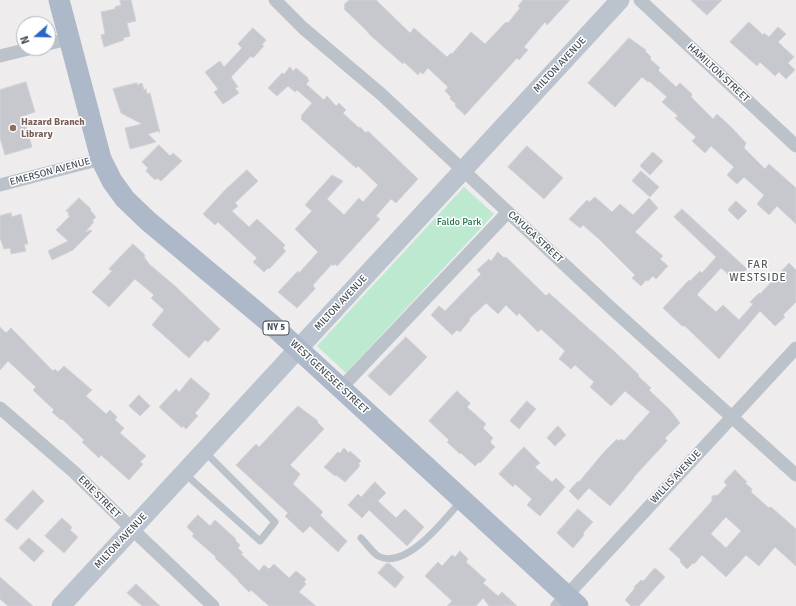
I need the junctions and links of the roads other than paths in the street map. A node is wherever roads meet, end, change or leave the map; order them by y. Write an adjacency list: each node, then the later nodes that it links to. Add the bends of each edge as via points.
1 (59, 0): 5 (main road, WEST GENESEE STREET / NY 5)
2 (275, 0): 11 (street, CAYUGA STREET, via 303,28 382,94)
3 (620, 0): 11 (street, MILTON AVENUE)
4 (640, 0): 9 (street, HAMILTON STREET)
5 (68, 39): 6 (street); 10 (main road, WEST GENESEE STREET / NY 5)
6 (56, 42)
7 (16, 52): 8 (street)
8 (0, 56)
9 (796, 146)
10 (101, 159): 12 (street, EMERSON AVENUE); 15 (main road, WEST GENESEE STREET / NY 5, via 112,181 148,221)
11 (463, 170): 13 (street, CAYUGA STREET); 15 (street, MILTON AVENUE)
12 (0, 185)
13 (508, 212): 16 (street); 18 (street, CAYUGA STREET)
14 (796, 348): 18 (street, WILLIS AVENUE)
15 (299, 349): 16 (main road, WEST GENESEE STREET / NY 5); 19 (street, MILTON AVENUE)
16 (341, 388): 22 (main road, WEST GENESEE STREET / NY 5)
17 (0, 408): 23 (street, ERIE STREET, via 74,472)
18 (733, 416): 21 (street, CAYUGA STREET); 25 (street, WILLIS AVENUE)
19 (204, 451): 20 (street, MILTON AVENUE); 20 (lane, via 275,522 260,541)
20 (184, 473): 23 (street, MILTON AVENUE)
21 (796, 475)
22 (462, 499): 24 (lane, via 438,527 410,553 394,558 378,556); 25 (main road, WEST GENESEE STREET / NY 5)
23 (132, 529): 26 (street, MILTON AVENUE); 27 (street, ERIE STREET)
24 (361, 538)
25 (567, 602)
26 (61, 606)
27 (213, 606)

